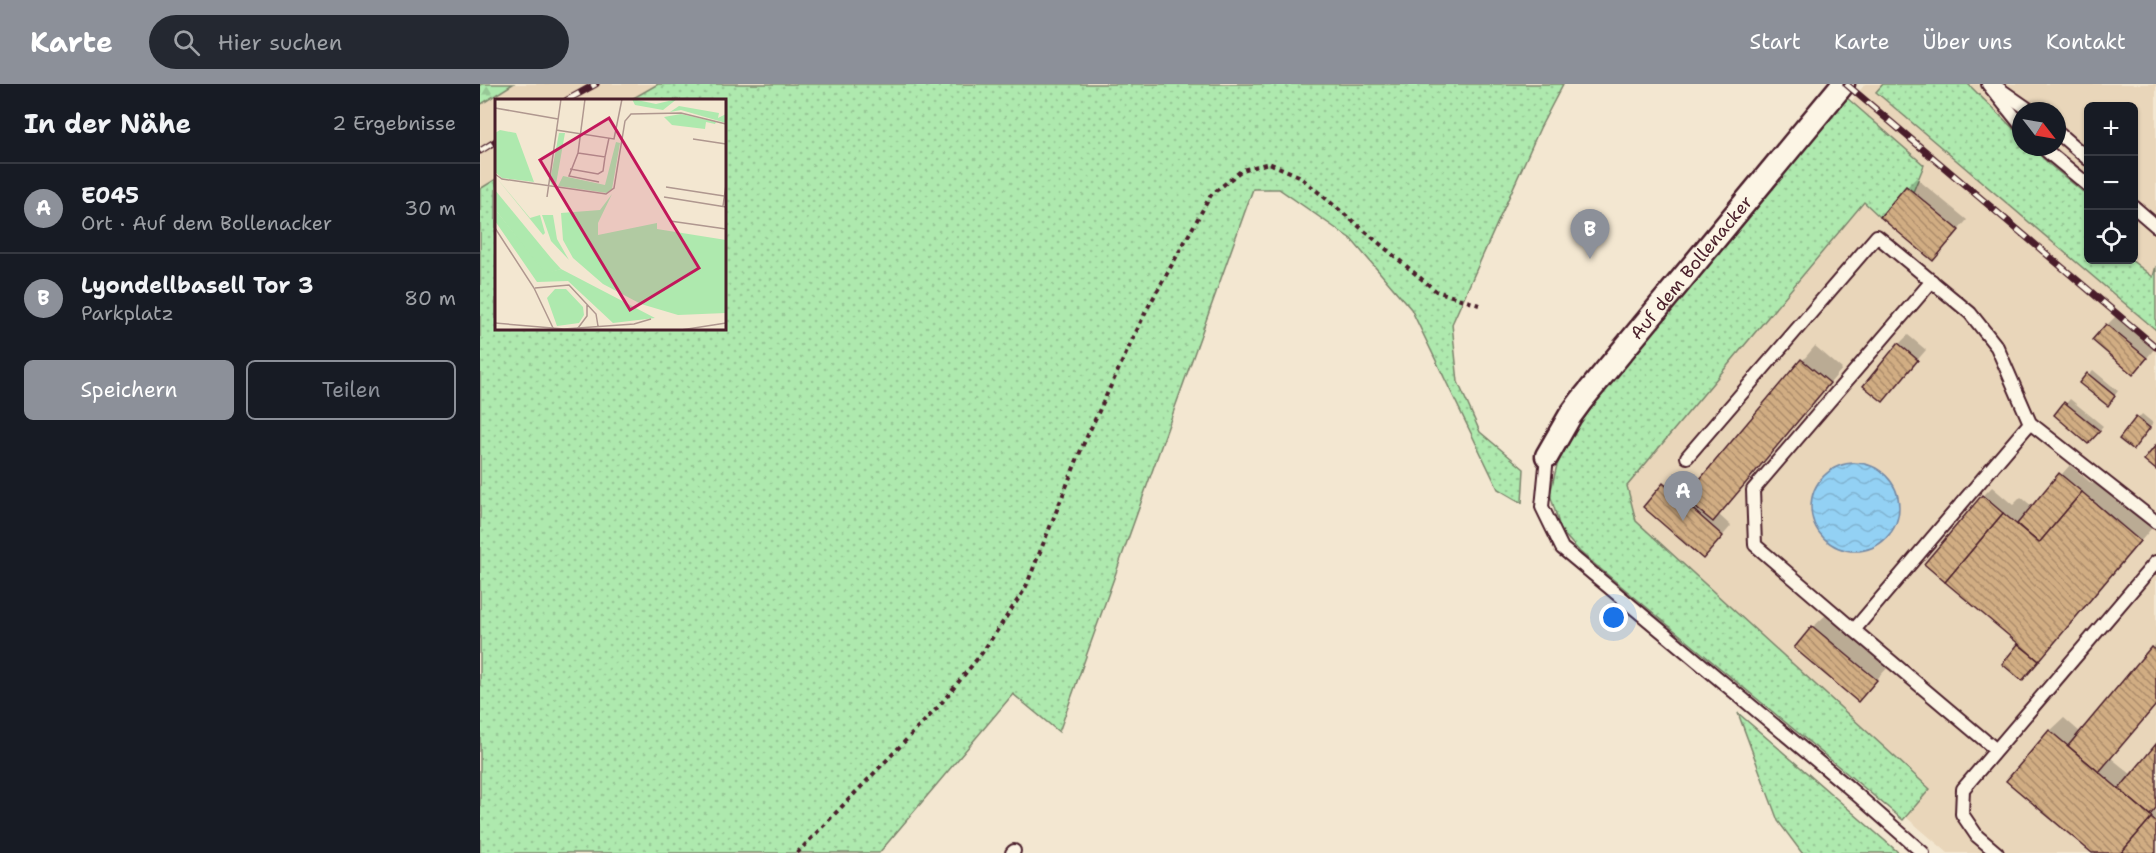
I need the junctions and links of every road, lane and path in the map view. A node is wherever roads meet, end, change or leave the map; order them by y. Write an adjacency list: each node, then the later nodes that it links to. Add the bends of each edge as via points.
1 (1843, 84): 14 (street, Auf dem Bollenacker, via 1581,401)
2 (1990, 84): 3 (lane); 4 (lane)
3 (2017, 102)
4 (2012, 113)
5 (2066, 140): 7 (lane)
6 (2053, 156): 8 (lane)
7 (2085, 156)
8 (2084, 182)
9 (2137, 210): 10 (lane)
10 (2156, 226)
11 (1932, 281): 13 (lane, via 1970,313 1997,347); 15 (lane, via 1877,236); 18 (lane, via 1754,490 1755,545)
12 (1479, 306): 20 (path, via 1436,291 1299,176 1269,163 1242,170 1211,195 1146,311 1083,445 1025,589 982,653 939,706)
13 (2030, 423): 16 (lane); 18 (lane)
14 (1547, 456): 21 (lane, via 1542,507 1562,548)
15 (1687, 457)
16 (2156, 522)
17 (2156, 562): 19 (lane)
18 (1854, 630): 19 (lane)
19 (1995, 749): 22 (lane, via 1963,789 1962,814 1977,836)
20 (797, 853)
21 (1923, 853)
22 (1997, 853)

